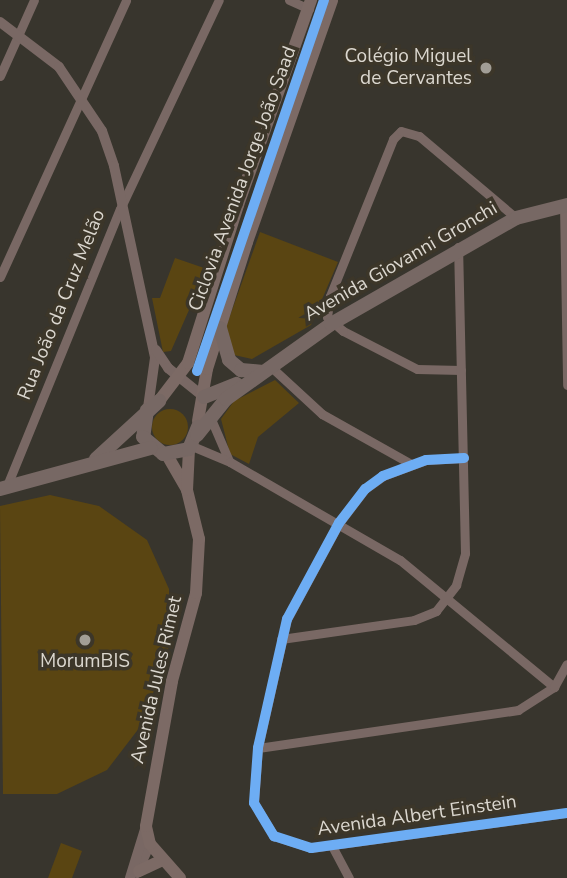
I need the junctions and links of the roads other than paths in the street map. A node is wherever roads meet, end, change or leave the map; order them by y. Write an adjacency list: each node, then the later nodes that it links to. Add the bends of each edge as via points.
1 (34, 0): 8 (street)
2 (126, 0): 10 (street)
3 (219, 0): 12 (street, Rua João da Cruz Melão)
4 (289, 0): 6 (street)
5 (332, 0): 17 (main road, Avenida Jules Rimet)
6 (310, 5): 16 (main road)
7 (0, 22): 8 (street)
8 (19, 33): 9 (street); 10 (street, via 58,67)
9 (0, 76)
10 (82, 98): 11 (street, via 102,131); 19 (street)
11 (114, 166): 12 (street, via 123,176); 14 (street)
12 (136, 175): 14 (street, Rua João da Cruz Melão)
13 (565, 205): 15 (main road, Avenida Giovanni Gronchi); 27 (street)
14 (120, 209): 22 (street); 37 (street, Rua João da Cruz Melão)
15 (516, 218): 18 (main road, Avenida Giovanni Gronchi); 20 (street, via 419,136 401,131 393,139 334,285 327,308)
16 (229, 233): 17 (main road, via 243,232); 25 (main road)
17 (247, 242): 21 (main road, Avenida Jules Rimet)
18 (458, 247): 20 (main road, Avenida Giovanni Gronchi); 24 (street)
19 (0, 277)
20 (331, 324): 23 (main road, Avenida Giovanni Gronchi); 24 (street, via 417,369)
21 (220, 328): 23 (main road, via 229,360 241,370); 26 (main road, Avenida Jules Rimet)
22 (150, 334): 25 (street, via 162,360); 29 (street, via 155,383)
23 (267, 369): 28 (main road, Avenida Giovanni Gronchi); 30 (main road, Avenida Giovanni Gronchi, via 226,399); 35 (street, via 330,420)
24 (461, 370): 33 (street)
25 (182, 372): 26 (main road, via 198,377); 28 (street); 29 (main road)
26 (206, 374): 28 (main road, Avenida Jules Rimet)
27 (567, 385)
28 (204, 397): 30 (main road, Avenida Jules Rimet)
29 (151, 406): 31 (main road, via 142,433); 36 (main road)
30 (197, 434): 32 (main road); 34 (street); 34 (street); 38 (main road, Avenida Jules Rimet)
31 (151, 448): 32 (main road); 36 (main road)
32 (167, 455): 38 (main road, Avenida Jules Rimet)
33 (464, 458): 35 (street); 40 (street, via 465,553)
34 (230, 462): 39 (street)
35 (411, 464): 39 (street, Avenida Albert Einstein, via 365,489)
36 (89, 465): 37 (main road)
37 (3, 488)
38 (187, 490): 46 (main road, Avenida Jules Rimet, via 199,539 197,593 172,681)
39 (339, 523): 40 (street); 41 (street, Avenida Albert Einstein, via 294,601)
40 (449, 597): 41 (street, via 436,611 414,620); 43 (street)
41 (281, 639): 44 (street, Avenida Albert Einstein)
42 (567, 664): 43 (street)
43 (554, 687): 44 (street, via 533,703 504,713)
44 (258, 748): 48 (street, Avenida Albert Einstein, via 254,803 264,825 292,845)
45 (567, 813): 48 (street, Avenida Albert Einstein)
46 (146, 826): 47 (main road); 50 (street, Avenida Jules Rimet)
47 (150, 844): 49 (main road); 50 (street)
48 (332, 846): 52 (street)
49 (163, 860): 50 (main road); 51 (main road)
50 (134, 876)
51 (180, 878)
52 (349, 878)

